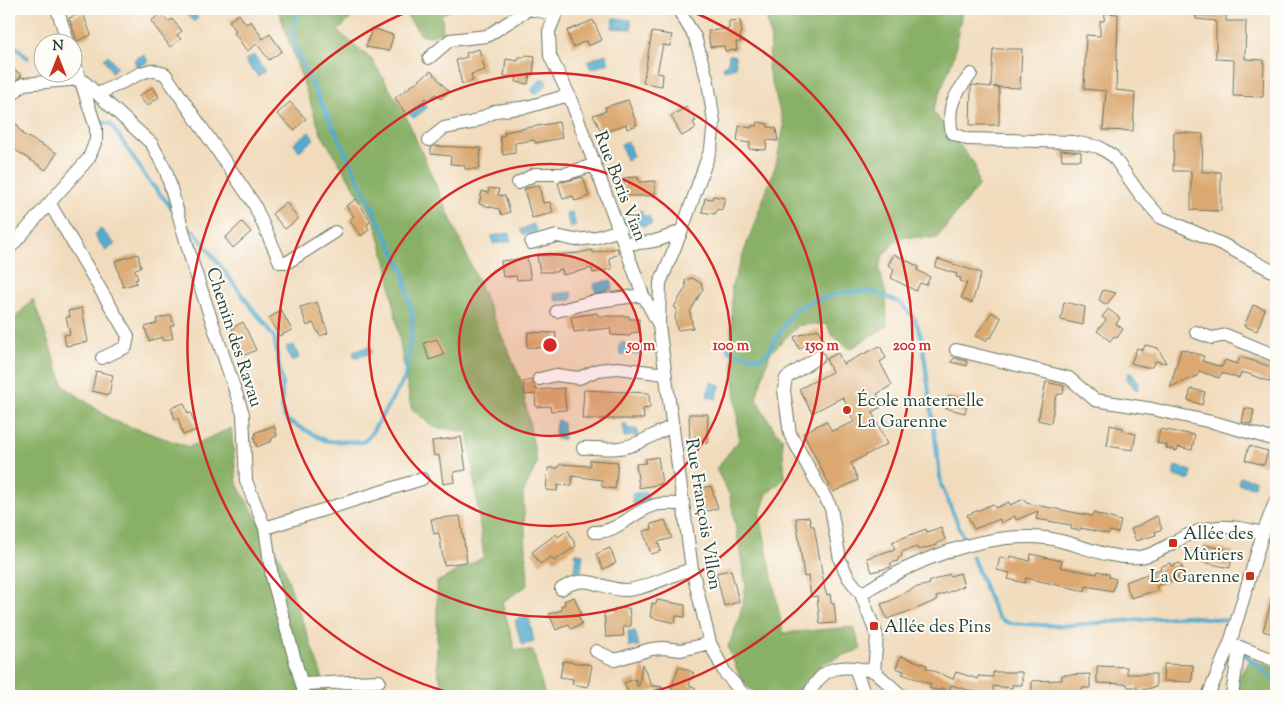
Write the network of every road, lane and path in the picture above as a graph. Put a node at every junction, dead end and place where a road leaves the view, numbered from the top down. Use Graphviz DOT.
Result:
graph roads {
  1 [pos="57,9"];
  2 [pos="529,9"];
  3 [pos="678,9"];
  4 [pos="556,11"];
  5 [pos="65,32"];
  6 [pos="430,58"];
  7 [pos="971,74"];
  8 [pos="82,80"];
  9 [pos="46,82"];
  10 [pos="82,82"];
  11 [pos="98,94"];
  12 [pos="569,95"];
  13 [pos="9,98"];
  14 [pos="429,140"];
  15 [pos="594,165"];
  16 [pos="518,182"];
  17 [pos="50,204"];
  18 [pos="682,230"];
  19 [pos="335,232"];
  20 [pos="622,236"];
  21 [pos="531,243"];
  22 [pos="9,249"];
  23 [pos="1276,273"];
  24 [pos="643,295"];
  25 [pos="557,311"];
  26 [pos="659,326"];
  27 [pos="1196,332"];
  28 [pos="956,350"];
  29 [pos="1276,356"];
  30 [pos="818,357"];
  31 [pos="102,358"];
  32 [pos="665,374"];
  33 [pos="539,379"];
  34 [pos="673,426"];
  35 [pos="1276,440"];
  36 [pos="583,448"];
  37 [pos="422,480"];
  38 [pos="1276,500"];
  39 [pos="683,504"];
  40 [pos="265,528"];
  41 [pos="594,532"];
  42 [pos="1263,533"];
  43 [pos="692,569"];
  44 [pos="561,589"];
  45 [pos="861,594"];
  46 [pos="710,643"];
  47 [pos="1234,645"];
  48 [pos="596,651"];
  49 [pos="1276,661"];
  50 [pos="855,668"];
  51 [pos="874,671"];
  52 [pos="379,681"];
  53 [pos="304,690"];
  54 [pos="745,696"];
  55 [pos="808,696"];
  56 [pos="865,696"];
  57 [pos="902,696"];
  58 [pos="1208,696"];
  59 [pos="1232,696"];
  1 -- 5 [label="street"];
  2 -- 4 [label="street"];
  2 -- 6 [label="street"];
  3 -- 18 [label="street, Rue François Villon"];
  4 -- 12 [label="street, Rue Boris Vian"];
  7 -- 23 [label="street"];
  8 -- 11 [label="street, Chemin des Ravau"];
  9 -- 13 [label="street"];
  10 -- 17 [label="street"];
  11 -- 19 [label="street"];
  11 -- 40 [label="street, Chemin des Ravau"];
  12 -- 14 [label="street"];
  12 -- 15 [label="street, Rue Boris Vian"];
  15 -- 16 [label="street"];
  15 -- 20 [label="street, Rue Boris Vian"];
  17 -- 22 [label="street"];
  17 -- 31 [label="street"];
  18 -- 20 [label="street"];
  18 -- 26 [label="street, Rue François Villon"];
  20 -- 21 [label="street"];
  20 -- 24 [label="street, Rue Boris Vian"];
  24 -- 25 [label="street"];
  24 -- 26 [label="street, Rue François Villon"];
  26 -- 32 [label="street, Rue François Villon"];
  27 -- 29 [label="street"];
  28 -- 35 [label="street"];
  30 -- 45 [label="street"];
  32 -- 33 [label="street"];
  32 -- 34 [label="street, Rue François Villon"];
  34 -- 36 [label="street"];
  34 -- 39 [label="street, Rue François Villon"];
  37 -- 40 [label="street"];
  38 -- 42 [label="street"];
  39 -- 41 [label="street"];
  39 -- 43 [label="street, Rue François Villon"];
  40 -- 53 [label="street, Chemin des Ravau"];
  42 -- 45 [label="street"];
  42 -- 47 [label="street"];
  43 -- 44 [label="street"];
  43 -- 46 [label="street, Rue François Villon"];
  45 -- 51 [label="street"];
  46 -- 48 [label="street"];
  46 -- 54 [label="street, Rue François Villon"];
  47 -- 49 [label="street"];
  47 -- 58 [label="street"];
  47 -- 59 [label="street"];
  50 -- 51 [label="street"];
  50 -- 55 [label="street"];
  50 -- 56 [label="street"];
  51 -- 57 [label="street"];
  52 -- 53 [label="street"];
}
